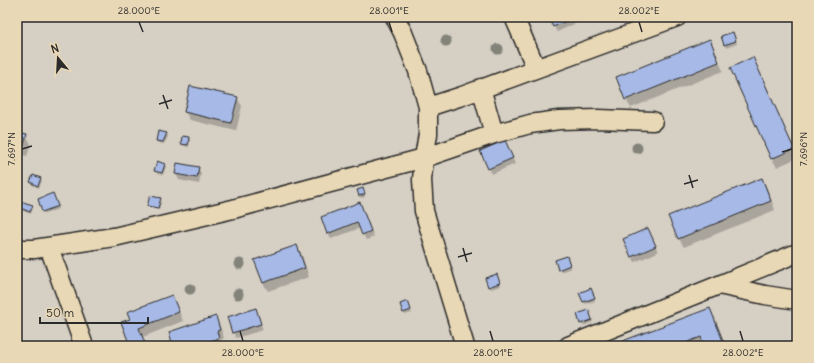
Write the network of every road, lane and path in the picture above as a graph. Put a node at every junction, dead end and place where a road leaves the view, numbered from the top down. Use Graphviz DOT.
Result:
graph roads {
  1 [pos="395,17"];
  2 [pos="514,17"];
  3 [pos="678,17"];
  4 [pos="536,68"];
  5 [pos="481,88"];
  6 [pos="428,107"];
  7 [pos="653,121"];
  8 [pos="494,134"];
  9 [pos="424,158"];
  10 [pos="49,247"];
  11 [pos="17,249"];
  12 [pos="797,253"];
  13 [pos="718,285"];
  14 [pos="797,300"];
  15 [pos="84,346"];
  16 [pos="465,346"];
  17 [pos="568,346"];
  1 -- 6 [label="street"];
  2 -- 4 [label="street"];
  3 -- 4 [label="street"];
  4 -- 5 [label="street"];
  5 -- 6 [label="street"];
  5 -- 8 [label="street"];
  6 -- 9 [label="street"];
  7 -- 8 [label="street"];
  8 -- 9 [label="street"];
  9 -- 10 [label="street"];
  9 -- 16 [label="street"];
  10 -- 11 [label="street"];
  10 -- 15 [label="street"];
  12 -- 13 [label="street"];
  13 -- 14 [label="street"];
  13 -- 17 [label="street"];
}
